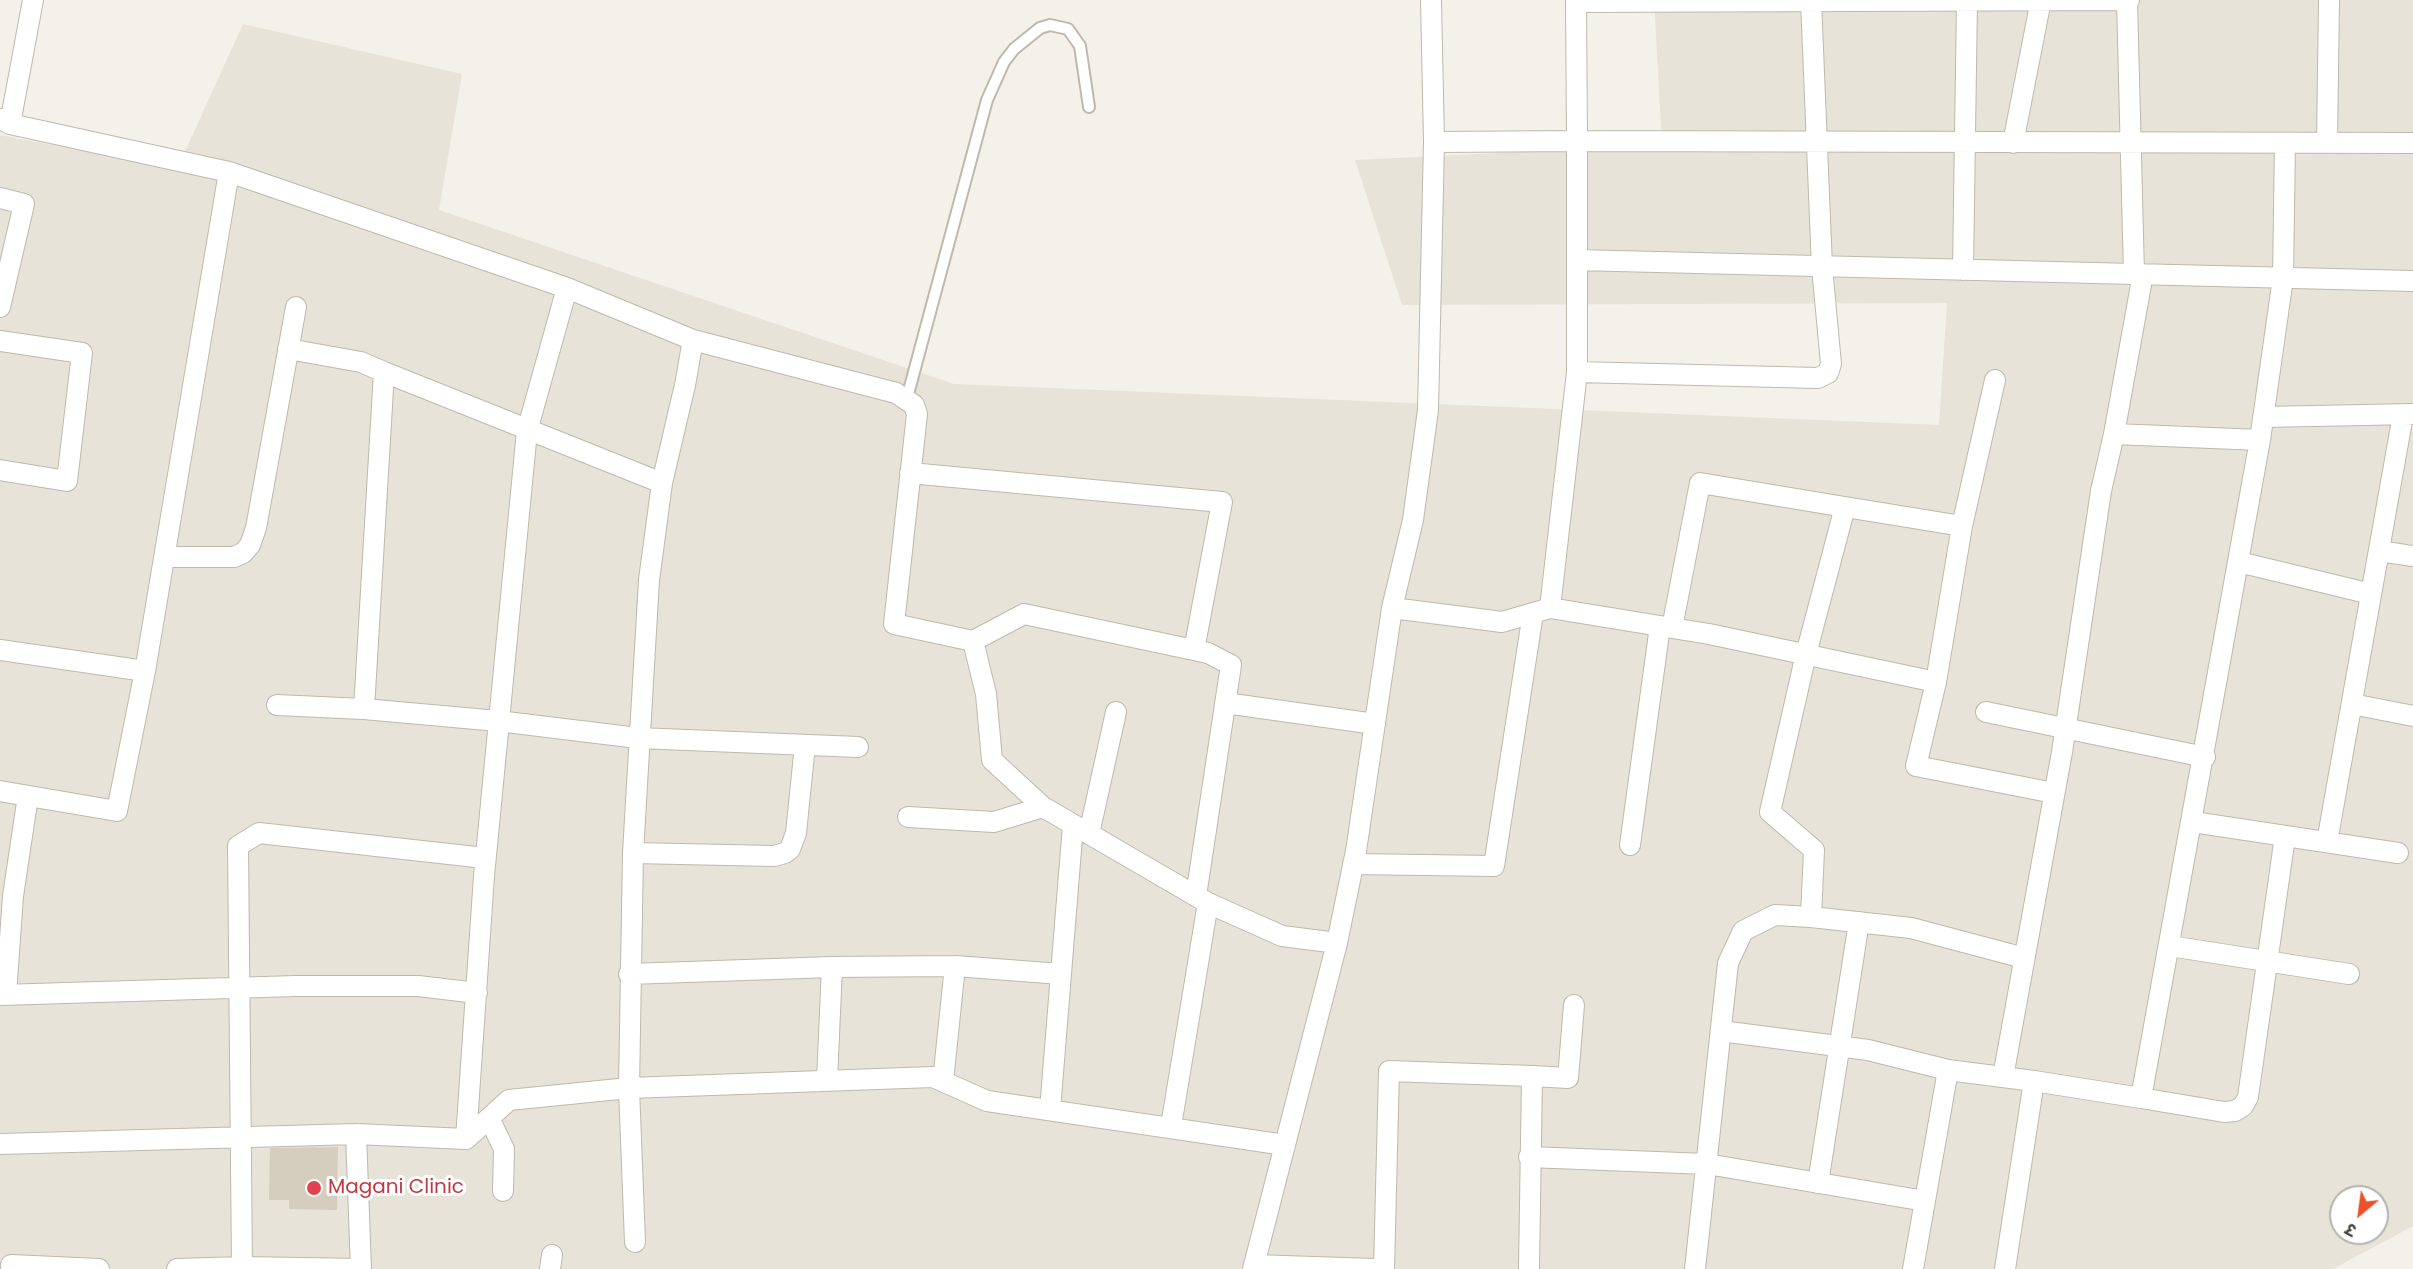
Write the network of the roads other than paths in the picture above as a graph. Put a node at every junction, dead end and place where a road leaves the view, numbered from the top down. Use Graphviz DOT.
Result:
graph roads {
  1 [pos="33,0"];
  2 [pos="1431,0"];
  3 [pos="1811,0"];
  4 [pos="1940,0"];
  5 [pos="1967,0"];
  6 [pos="2041,0"];
  7 [pos="2128,0"];
  8 [pos="2329,0"];
  9 [pos="1576,1"];
  10 [pos="1089,107"];
  11 [pos="5,122"];
  12 [pos="1577,141"];
  13 [pos="1434,142"];
  14 [pos="1817,142"];
  15 [pos="1965,142"];
  16 [pos="2013,143"];
  17 [pos="2130,143"];
  18 [pos="2285,143"];
  19 [pos="2327,143"];
  20 [pos="2413,143"];
  21 [pos="229,172"];
  22 [pos="0,198"];
  23 [pos="1577,261"];
  24 [pos="1822,267"];
  25 [pos="1963,270"];
  26 [pos="2138,274"];
  27 [pos="2283,278"];
  28 [pos="2413,281"];
  29 [pos="567,288"];
  30 [pos="0,307"];
  31 [pos="296,307"];
  32 [pos="693,340"];
  33 [pos="0,341"];
  34 [pos="288,349"];
  35 [pos="384,372"];
  36 [pos="1577,372"];
  37 [pos="1995,380"];
  38 [pos="907,398"];
  39 [pos="2408,415"];
  40 [pos="2264,417"];
  41 [pos="527,431"];
  42 [pos="2114,434"];
  43 [pos="2260,440"];
  44 [pos="0,470"];
  45 [pos="910,473"];
  46 [pos="662,483"];
  47 [pos="1845,507"];
  48 [pos="1962,526"];
  49 [pos="2379,551"];
  50 [pos="2413,555"];
  51 [pos="165,557"];
  52 [pos="2239,562"];
  53 [pos="2371,594"];
  54 [pos="1392,608"];
  55 [pos="1541,611"];
  56 [pos="1666,627"];
  57 [pos="973,641"];
  58 [pos="0,650"];
  59 [pos="1194,650"];
  60 [pos="1806,654"];
  61 [pos="145,671"];
  62 [pos="1936,682"];
  63 [pos="1225,703"];
  64 [pos="2352,704"];
  65 [pos="277,705"];
  66 [pos="364,709"];
  67 [pos="1116,712"];
  68 [pos="1986,712"];
  69 [pos="2413,716"];
  70 [pos="498,721"];
  71 [pos="1375,724"];
  72 [pos="2065,728"];
  73 [pos="638,738"];
  74 [pos="805,745"];
  75 [pos="858,747"];
  76 [pos="2205,757"];
  77 [pos="0,790"];
  78 [pos="2054,793"];
  79 [pos="28,795"];
  80 [pos="1043,807"];
  81 [pos="908,817"];
  82 [pos="2193,822"];
  83 [pos="1081,829"];
  84 [pos="2285,836"];
  85 [pos="2327,842"];
  86 [pos="1630,845"];
  87 [pos="633,853"];
  88 [pos="2398,853"];
  89 [pos="485,858"];
  90 [pos="1353,864"];
  91 [pos="1202,899"];
  92 [pos="1811,917"];
  93 [pos="1859,922"];
  94 [pos="1337,944"];
  95 [pos="2170,946"];
  96 [pos="2024,958"];
  97 [pos="2267,962"];
  98 [pos="954,966"];
  99 [pos="832,967"];
  100 [pos="629,974"];
  101 [pos="1061,974"];
  102 [pos="2349,974"];
  103 [pos="239,987"];
  104 [pos="477,993"];
  105 [pos="3,995"];
  106 [pos="1574,1005"];
  107 [pos="1721,1031"];
  108 [pos="1840,1046"];
  109 [pos="1948,1070"];
  110 [pos="1532,1076"];
  111 [pos="2003,1077"];
  112 [pos="827,1080"];
  113 [pos="943,1081"];
  114 [pos="2034,1082"];
  115 [pos="629,1088"];
  116 [pos="2141,1098"];
  117 [pos="1050,1110"];
  118 [pos="489,1118"];
  119 [pos="1171,1126"];
  120 [pos="356,1134"];
  121 [pos="239,1136"];
  122 [pos="466,1139"];
  123 [pos="0,1144"];
  124 [pos="1285,1145"];
  125 [pos="1530,1157"];
  126 [pos="1707,1164"];
  127 [pos="1818,1183"];
  128 [pos="503,1191"];
  129 [pos="1925,1201"];
  130 [pos="634,1242"];
  131 [pos="7,1267"];
  132 [pos="242,1267"];
  133 [pos="1254,1267"];
  134 [pos="99,1269"];
  135 [pos="177,1269"];
  136 [pos="1374,1269"];
  137 [pos="1384,1269"];
  138 [pos="1529,1269"];
  139 [pos="1695,1269"];
  140 [pos="1913,1269"];
  141 [pos="2006,1269"];
  1 -- 11 [label="street"];
  2 -- 13 [label="street"];
  3 -- 4 [label="street"];
  3 -- 9 [label="street"];
  3 -- 14 [label="street"];
  4 -- 5 [label="street"];
  5 -- 6 [label="street"];
  5 -- 15 [label="street"];
  6 -- 7 [label="street"];
  6 -- 16 [label="street"];
  7 -- 17 [label="street"];
  8 -- 19 [label="street"];
  9 -- 12 [label="street"];
  10 -- 38 [label="lane"];
  11 -- 21 [label="street"];
  12 -- 13 [label="street"];
  12 -- 14 [label="street"];
  12 -- 23 [label="street"];
  13 -- 54 [label="street"];
  14 -- 15 [label="street"];
  14 -- 24 [label="street"];
  15 -- 16 [label="street"];
  15 -- 25 [label="street"];
  16 -- 17 [label="street"];
  17 -- 18 [label="street"];
  17 -- 26 [label="street"];
  18 -- 19 [label="street"];
  18 -- 27 [label="street"];
  19 -- 20 [label="street"];
  21 -- 29 [label="street"];
  21 -- 51 [label="street"];
  22 -- 30 [label="street"];
  23 -- 24 [label="street"];
  23 -- 36 [label="street"];
  24 -- 25 [label="street"];
  24 -- 36 [label="street"];
  25 -- 26 [label="street"];
  26 -- 27 [label="street"];
  26 -- 42 [label="street"];
  27 -- 28 [label="street"];
  27 -- 40 [label="street"];
  29 -- 32 [label="street"];
  29 -- 41 [label="street"];
  31 -- 34 [label="street"];
  32 -- 38 [label="street"];
  32 -- 46 [label="street"];
  33 -- 44 [label="street"];
  34 -- 35 [label="street"];
  34 -- 51 [label="street"];
  35 -- 41 [label="street"];
  35 -- 66 [label="street"];
  36 -- 55 [label="street"];
  37 -- 48 [label="street"];
  38 -- 45 [label="street"];
  39 -- 40 [label="street"];
  39 -- 49 [label="street"];
  40 -- 43 [label="street"];
  41 -- 46 [label="street"];
  41 -- 70 [label="street"];
  42 -- 43 [label="street"];
  42 -- 72 [label="street"];
  43 -- 52 [label="street"];
  45 -- 57 [label="street"];
  45 -- 59 [label="street"];
  46 -- 73 [label="street"];
  47 -- 48 [label="street"];
  47 -- 56 [label="street"];
  47 -- 60 [label="street"];
  48 -- 62 [label="street"];
  49 -- 50 [label="street"];
  49 -- 53 [label="street"];
  51 -- 61 [label="street"];
  52 -- 53 [label="street"];
  52 -- 76 [label="street"];
  53 -- 64 [label="street"];
  54 -- 55 [label="street"];
  54 -- 71 [label="street"];
  55 -- 56 [label="street"];
  55 -- 90 [label="street"];
  56 -- 60 [label="street"];
  56 -- 86 [label="street"];
  57 -- 59 [label="street"];
  57 -- 80 [label="street"];
  58 -- 61 [label="street"];
  59 -- 63 [label="street"];
  60 -- 62 [label="street"];
  60 -- 92 [label="street"];
  61 -- 79 [label="street"];
  62 -- 78 [label="street"];
  63 -- 71 [label="street"];
  63 -- 91 [label="street"];
  64 -- 69 [label="street"];
  64 -- 85 [label="street"];
  65 -- 66 [label="street"];
  66 -- 70 [label="street"];
  67 -- 83 [label="street"];
  68 -- 72 [label="street"];
  70 -- 73 [label="street"];
  70 -- 89 [label="street"];
  71 -- 90 [label="street"];
  72 -- 76 [label="street"];
  72 -- 78 [label="street"];
  73 -- 74 [label="street"];
  73 -- 87 [label="street"];
  74 -- 75 [label="street"];
  74 -- 87 [label="street"];
  76 -- 82 [label="street"];
  77 -- 79 [label="street"];
  78 -- 96 [label="street"];
  79 -- 105 [label="street"];
  80 -- 81 [label="street"];
  80 -- 83 [label="street"];
  82 -- 84 [label="street"];
  82 -- 95 [label="street"];
  83 -- 91 [label="street"];
  83 -- 101 [label="street"];
  84 -- 85 [label="street"];
  84 -- 97 [label="street"];
  85 -- 88 [label="street"];
  87 -- 100 [label="street"];
  89 -- 103 [label="street"];
  89 -- 104 [label="street"];
  90 -- 94 [label="street"];
  91 -- 94 [label="street"];
  91 -- 119 [label="street"];
  92 -- 93 [label="street"];
  92 -- 107 [label="street"];
  93 -- 96 [label="street"];
  93 -- 108 [label="street"];
  94 -- 124 [label="street"];
  95 -- 97 [label="street"];
  95 -- 116 [label="street"];
  96 -- 111 [label="street"];
  97 -- 102 [label="street"];
  97 -- 116 [label="street"];
  98 -- 99 [label="street"];
  98 -- 101 [label="street"];
  98 -- 113 [label="street"];
  99 -- 100 [label="street"];
  99 -- 112 [label="street"];
  100 -- 115 [label="street"];
  101 -- 117 [label="street"];
  103 -- 104 [label="street"];
  103 -- 105 [label="street"];
  103 -- 121 [label="street"];
  104 -- 122 [label="street"];
  106 -- 110 [label="street"];
  107 -- 108 [label="street"];
  107 -- 126 [label="street"];
  108 -- 109 [label="street"];
  108 -- 127 [label="street"];
  109 -- 111 [label="street"];
  109 -- 129 [label="street"];
  110 -- 125 [label="street"];
  110 -- 137 [label="street"];
  111 -- 114 [label="street"];
  112 -- 113 [label="street"];
  112 -- 115 [label="street"];
  113 -- 117 [label="street"];
  114 -- 116 [label="street"];
  114 -- 141 [label="street"];
  115 -- 118 [label="street"];
  115 -- 130 [label="street"];
  117 -- 119 [label="street"];
  118 -- 122 [label="street"];
  118 -- 128 [label="street"];
  119 -- 124 [label="street"];
  120 -- 121 [label="street"];
  120 -- 122 [label="street"];
  120 -- 132 [label="street"];
  121 -- 123 [label="street"];
  121 -- 132 [label="street"];
  124 -- 133 [label="street"];
  125 -- 126 [label="street"];
  125 -- 138 [label="street"];
  126 -- 127 [label="street"];
  126 -- 139 [label="street"];
  127 -- 129 [label="street"];
  129 -- 140 [label="street"];
  131 -- 134 [label="street"];
  132 -- 135 [label="street"];
  133 -- 136 [label="street"];
}
